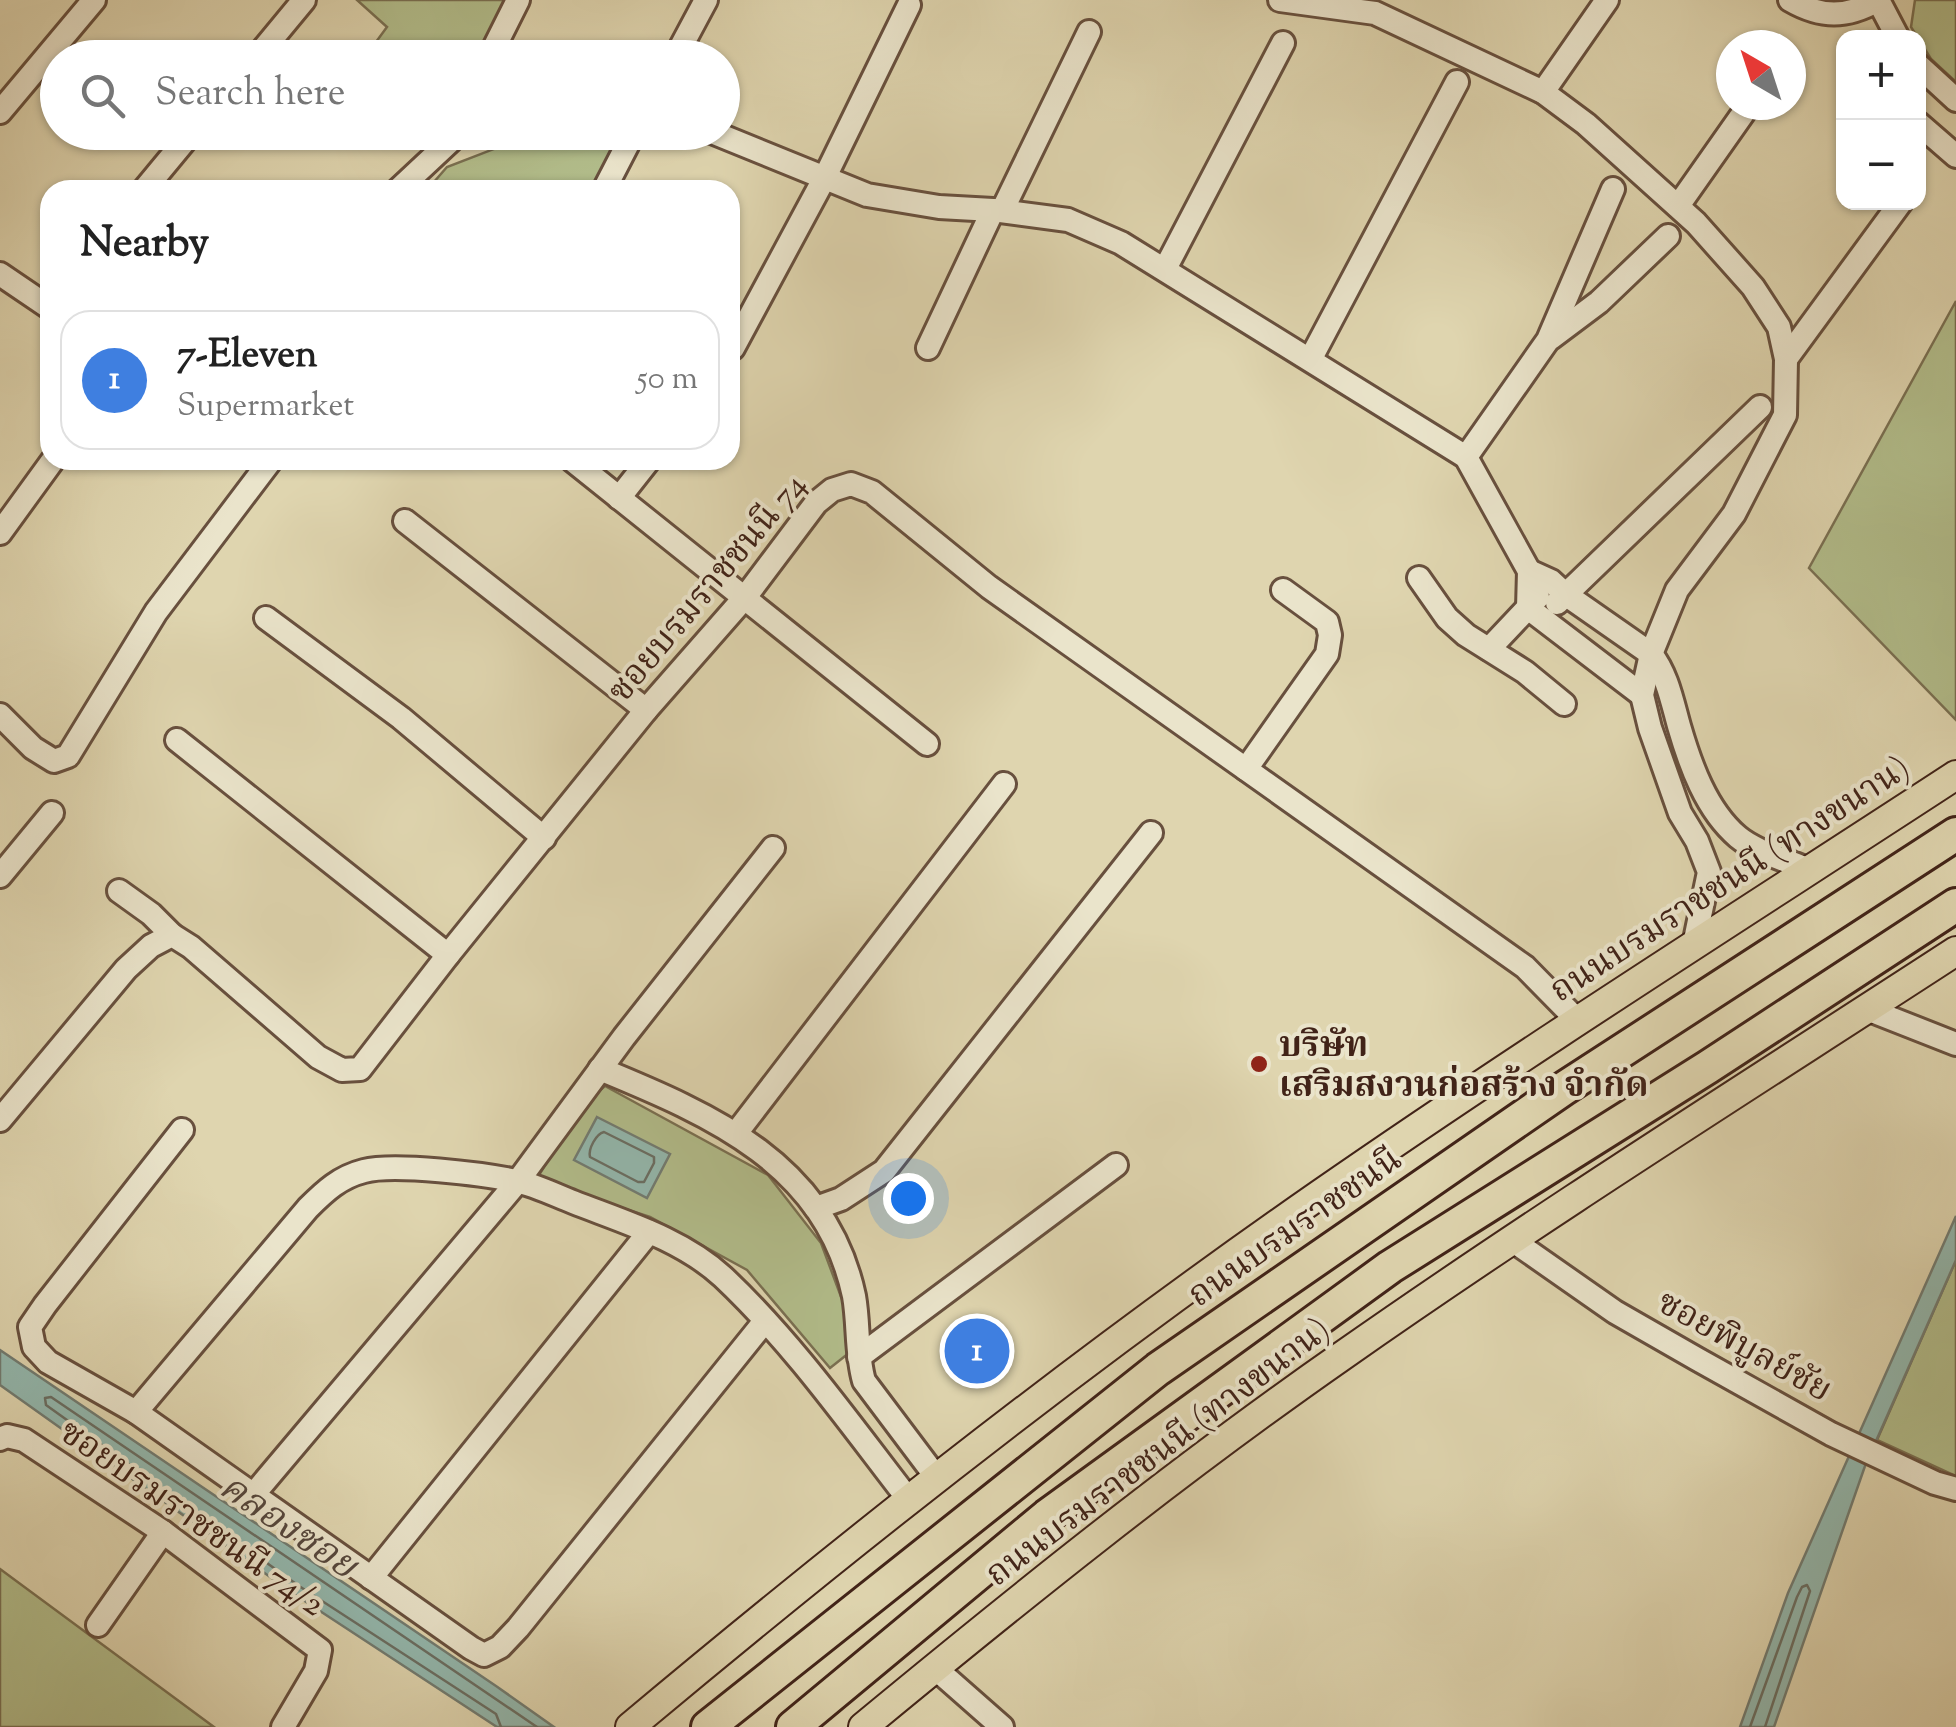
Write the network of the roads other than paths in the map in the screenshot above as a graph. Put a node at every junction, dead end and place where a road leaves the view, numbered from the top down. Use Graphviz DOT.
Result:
graph roads {
  1 [pos="94,0"];
  2 [pos="304,0"];
  3 [pos="518,0"];
  4 [pos="706,0"];
  5 [pos="1280,0"];
  6 [pos="1606,0"];
  7 [pos="1790,0"];
  8 [pos="1878,0"];
  9 [pos="909,5"];
  10 [pos="1382,6"];
  11 [pos="1840,16"];
  12 [pos="1848,30"];
  13 [pos="1894,30"];
  14 [pos="1089,32"];
  15 [pos="60,40"];
  16 [pos="271,40"];
  17 [pos="498,40"];
  18 [pos="684,40"];
  19 [pos="1283,43"];
  20 [pos="40,64"];
  21 [pos="1926,72"];
  22 [pos="1457,82"];
  23 [pos="1543,92"];
  24 [pos="1956,100"];
  25 [pos="0,112"];
  26 [pos="1738,120"];
  27 [pos="1926,129"];
  28 [pos="740,143"];
  29 [pos="177,150"];
  30 [pos="441,150"];
  31 [pos="625,150"];
  32 [pos="1956,156"];
  33 [pos="825,177"];
  34 [pos="152,180"];
  35 [pos="409,180"];
  36 [pos="609,180"];
  37 [pos="1613,189"];
  38 [pos="1678,206"];
  39 [pos="997,210"];
  40 [pos="1895,210"];
  41 [pos="1668,236"];
  42 [pos="1165,269"];
  43 [pos="0,274"];
  44 [pos="40,301"];
  45 [pos="740,335"];
  46 [pos="1548,340"];
  47 [pos="928,348"];
  48 [pos="1311,358"];
  49 [pos="1786,359"];
  50 [pos="1760,406"];
  51 [pos="1466,456"];
  52 [pos="46,470"];
  53 [pos="264,470"];
  54 [pos="584,470"];
  55 [pos="640,470"];
  56 [pos="619,498"];
  57 [pos="405,521"];
  58 [pos="0,534"];
  59 [pos="1529,571"];
  60 [pos="1419,578"];
  61 [pos="1558,587"];
  62 [pos="1283,590"];
  63 [pos="746,596"];
  64 [pos="1535,615"];
  65 [pos="266,618"];
  66 [pos="1489,649"];
  67 [pos="1650,654"];
  68 [pos="1642,695"];
  69 [pos="1564,704"];
  70 [pos="646,710"];
  71 [pos="0,716"];
  72 [pos="177,740"];
  73 [pos="927,744"];
  74 [pos="1246,769"];
  75 [pos="1956,774"];
  76 [pos="1004,784"];
  77 [pos="1707,796"];
  78 [pos="52,813"];
  79 [pos="1680,813"];
  80 [pos="1151,834"];
  81 [pos="1956,834"];
  82 [pos="544,838"];
  83 [pos="773,848"];
  84 [pos="1809,870"];
  85 [pos="0,876"];
  86 [pos="119,891"];
  87 [pos="1956,905"];
  88 [pos="172,935"];
  89 [pos="1694,944"];
  90 [pos="1956,951"];
  91 [pos="448,954"];
  92 [pos="1867,1008"];
  93 [pos="1578,1021"];
  94 [pos="1956,1044"];
  95 [pos="600,1069"];
  96 [pos="0,1120"];
  97 [pos="182,1130"];
  98 [pos="737,1132"];
  99 [pos="1116,1164"];
  100 [pos="518,1181"];
  101 [pos="816,1208"];
  102 [pos="649,1232"];
  103 [pos="1512,1240"];
  104 [pos="765,1321"];
  105 [pos="860,1356"];
  106 [pos="864,1380"];
  107 [pos="833,1403"];
  108 [pos="136,1412"];
  109 [pos="0,1439"];
  110 [pos="937,1478"];
  111 [pos="1956,1489"];
  112 [pos="253,1495"];
  113 [pos="909,1500"];
  114 [pos="163,1532"];
  115 [pos="371,1578"];
  116 [pos="98,1624"];
  117 [pos="935,1668"];
  118 [pos="283,1727"];
  119 [pos="630,1727"];
  120 [pos="708,1727"];
  121 [pos="793,1727"];
  122 [pos="863,1727"];
  123 [pos="1002,1727"];
  1 -- 15 [label="street"];
  2 -- 16 [label="street"];
  3 -- 17 [label="street"];
  4 -- 18 [label="street"];
  5 -- 10 [label="street"];
  6 -- 23 [label="street"];
  7 -- 11 [label="street"];
  8 -- 11 [label="street"];
  8 -- 13 [label="street"];
  9 -- 33 [label="street"];
  10 -- 23 [label="street"];
  11 -- 12 [label="street"];
  14 -- 39 [label="street"];
  19 -- 42 [label="street"];
  20 -- 25 [label="street"];
  21 -- 24 [label="street"];
  22 -- 48 [label="street"];
  23 -- 38 [label="street"];
  26 -- 38 [label="street"];
  27 -- 32 [label="street"];
  28 -- 33 [label="street"];
  29 -- 34 [label="street"];
  30 -- 35 [label="street"];
  31 -- 36 [label="street"];
  33 -- 39 [label="street"];
  33 -- 45 [label="street"];
  37 -- 46 [label="street"];
  38 -- 49 [label="street"];
  39 -- 42 [label="street"];
  39 -- 47 [label="street"];
  40 -- 49 [label="street"];
  41 -- 46 [label="street"];
  42 -- 48 [label="street"];
  43 -- 44 [label="street"];
  46 -- 51 [label="street"];
  48 -- 51 [label="street"];
  49 -- 67 [label="street"];
  50 -- 61 [label="street"];
  51 -- 59 [label="street"];
  52 -- 58 [label="street"];
  53 -- 71 [label="street"];
  54 -- 56 [label="street"];
  55 -- 56 [label="street"];
  56 -- 63 [label="street"];
  57 -- 70 [label="street"];
  59 -- 61 [label="street"];
  59 -- 64 [label="street"];
  60 -- 66 [label="street"];
  61 -- 64 [label="street"];
  61 -- 67 [label="street"];
  62 -- 74 [label="street"];
  63 -- 70 [label="street, ซอยบรมราชชนนี 74"];
  63 -- 73 [label="street"];
  63 -- 74 [label="street, ซอยบรมราชชนนี 74"];
  64 -- 66 [label="street"];
  64 -- 68 [label="street"];
  65 -- 82 [label="street"];
  66 -- 69 [label="street"];
  67 -- 68 [label="street"];
  67 -- 77 [label="street"];
  68 -- 79 [label="street"];
  70 -- 82 [label="street, ซอยบรมราชชนนี 74"];
  72 -- 91 [label="street"];
  74 -- 93 [label="street, ซอยบรมราชชนนี 74"];
  75 -- 84 [label="main road, ถนนบรมราชชนนี (ทางขนาน)"];
  76 -- 98 [label="street"];
  77 -- 79 [label="street"];
  77 -- 84 [label="street"];
  78 -- 85 [label="street"];
  79 -- 89 [label="street"];
  80 -- 101 [label="street"];
  81 -- 120 [label="highway, ถนนบรมราชชนนี"];
  82 -- 91 [label="street, ซอยบรมราชชนนี 74"];
  83 -- 95 [label="street"];
  84 -- 89 [label="main road, ถนนบรมราชชนนี (ทางขนาน)"];
  86 -- 88 [label="street"];
  87 -- 121 [label="highway"];
  88 -- 91 [label="street, ซอยบรมราชชนนี 74"];
  88 -- 96 [label="street"];
  89 -- 93 [label="main road, ถนนบรมราชชนนี (ทางขนาน)"];
  90 -- 92 [label="main road, ถนนบรมราชชนนี (ทางขนาน)"];
  92 -- 94 [label="street"];
  92 -- 103 [label="main road, ถนนบรมราชชนนี (ทางขนาน)"];
  93 -- 110 [label="main road, ถนนบรมราชชนนี (ทางขนาน)"];
  95 -- 98 [label="street"];
  95 -- 100 [label="street"];
  97 -- 108 [label="street"];
  98 -- 101 [label="street"];
  99 -- 105 [label="street"];
  100 -- 102 [label="street"];
  100 -- 108 [label="street"];
  100 -- 112 [label="street"];
  101 -- 105 [label="street"];
  102 -- 104 [label="street"];
  102 -- 115 [label="street"];
  103 -- 111 [label="street, ซอยพิบูลย์ชัย"];
  103 -- 117 [label="main road, ถนนบรมราชชนนี (ทางขนาน)"];
  104 -- 107 [label="street"];
  104 -- 115 [label="street"];
  105 -- 106 [label="street"];
  106 -- 107 [label="street"];
  106 -- 110 [label="street"];
  107 -- 113 [label="street"];
  108 -- 112 [label="street"];
  109 -- 114 [label="street, ซอยบรมราชชนนี 74/2"];
  110 -- 113 [label="main road, ถนนบรมราชชนนี (ทางขนาน)"];
  112 -- 115 [label="street"];
  113 -- 119 [label="main road, ถนนบรมราชชนนี (ทางขนาน)"];
  114 -- 116 [label="street"];
  114 -- 118 [label="street, ซอยบรมราชชนนี 74/2"];
  117 -- 122 [label="main road, ถนนบรมราชชนนี (ทางขนาน)"];
  117 -- 123 [label="street"];
}
